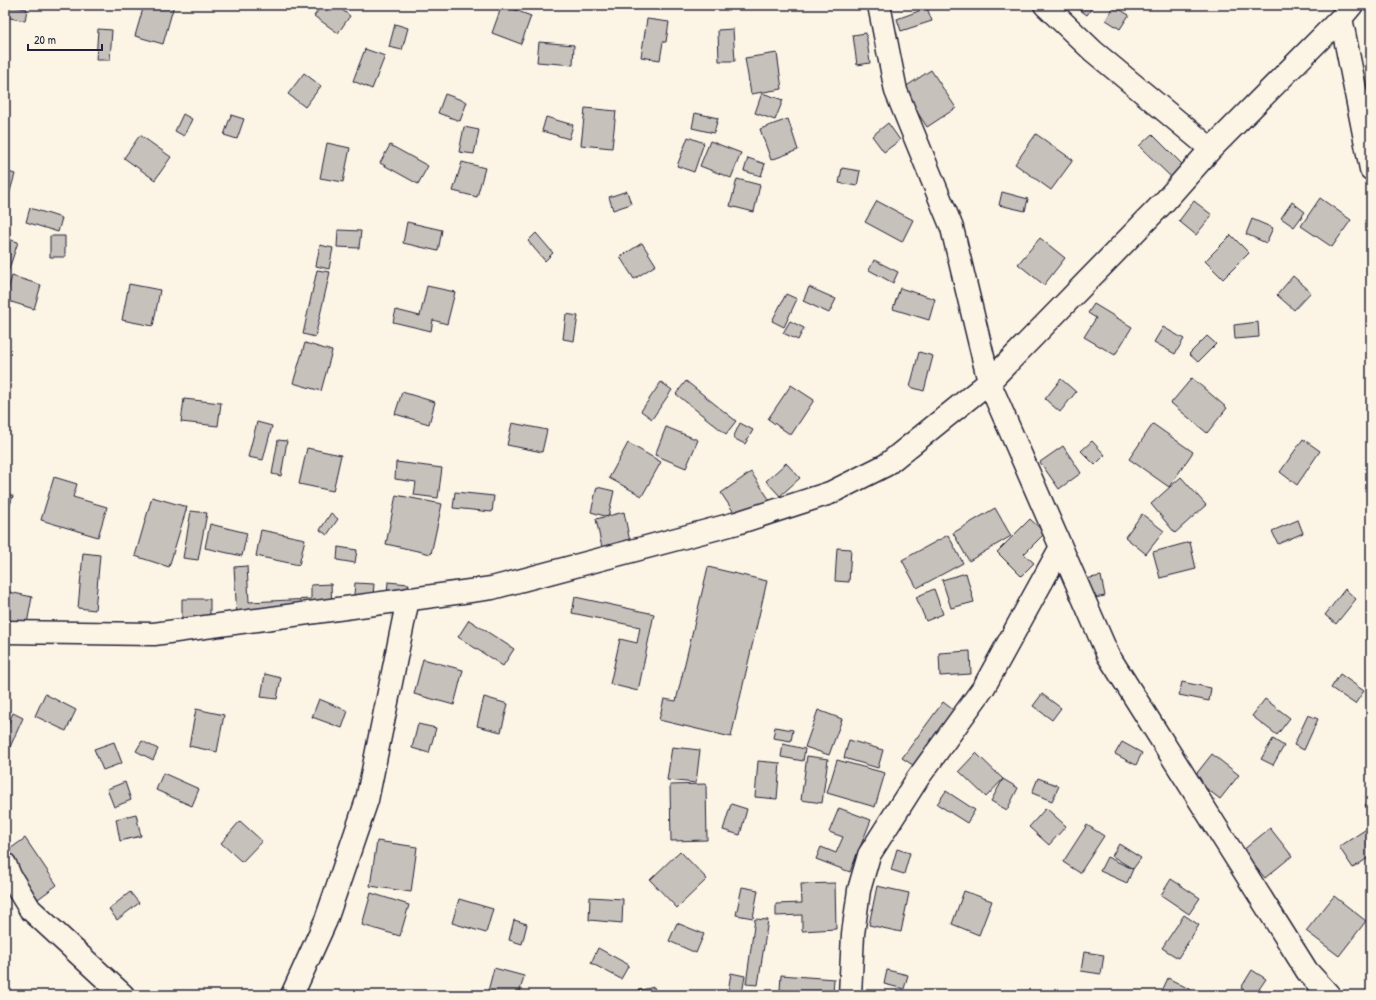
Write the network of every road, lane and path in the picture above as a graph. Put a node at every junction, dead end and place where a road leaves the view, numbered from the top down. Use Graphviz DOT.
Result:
graph roads {
  1 [pos="879,5"];
  2 [pos="1045,5"];
  3 [pos="1347,12"];
  4 [pos="1211,149"];
  5 [pos="1371,169"];
  6 [pos="989,382"];
  7 [pos="1061,547"];
  8 [pos="408,600"];
  9 [pos="5,632"];
  10 [pos="5,864"];
  11 [pos="123,995"];
  12 [pos="292,995"];
  13 [pos="850,995"];
  14 [pos="1329,995"];
  1 -- 6 [label="street"];
  2 -- 4 [label="street"];
  3 -- 4 [label="street"];
  3 -- 5 [label="street"];
  4 -- 6 [label="street"];
  6 -- 7 [label="street"];
  6 -- 8 [label="street"];
  7 -- 13 [label="street"];
  7 -- 14 [label="street"];
  8 -- 9 [label="street"];
  8 -- 12 [label="street"];
  10 -- 11 [label="street"];
}
